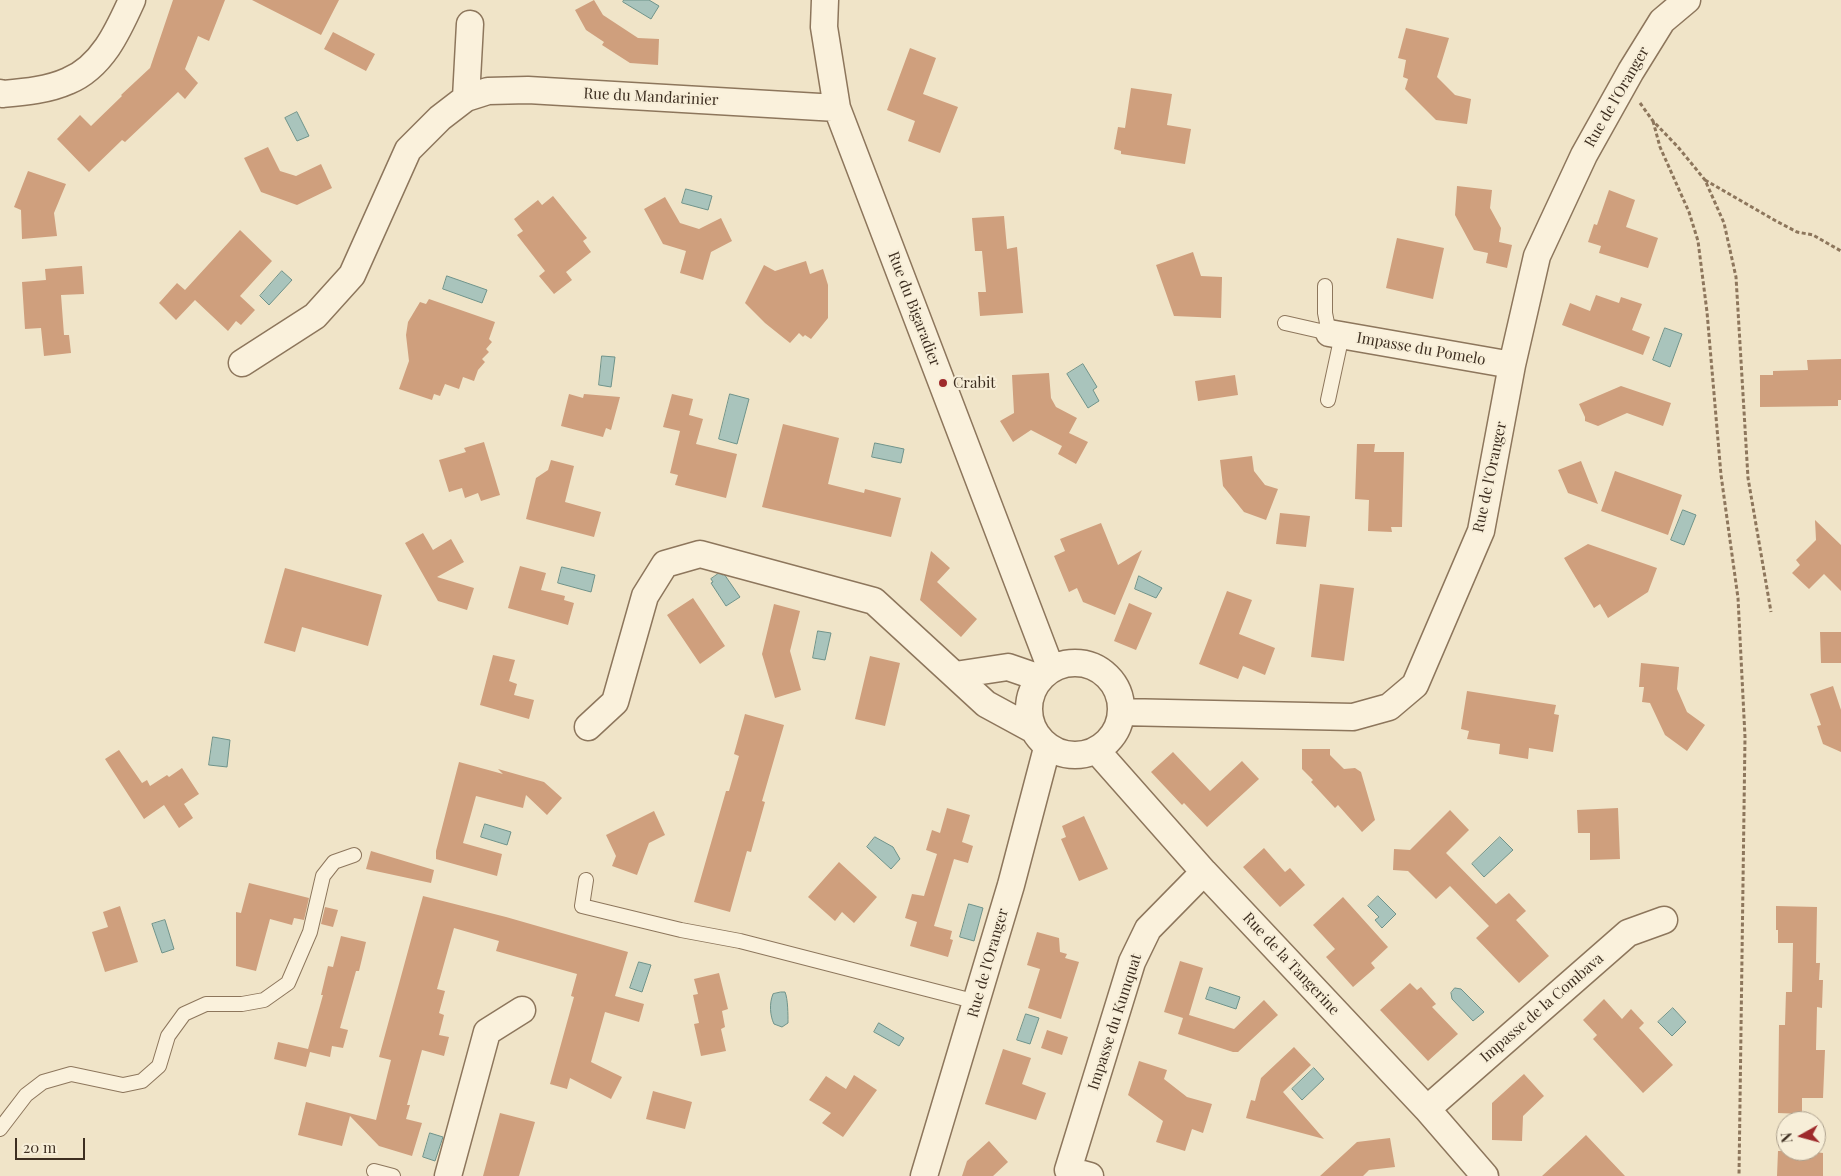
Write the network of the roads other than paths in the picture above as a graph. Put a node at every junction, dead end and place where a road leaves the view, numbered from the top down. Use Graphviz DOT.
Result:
graph roads {
  1 [pos="132,0"];
  2 [pos="825,0"];
  3 [pos="1686,0"];
  4 [pos="470,24"];
  5 [pos="0,93"];
  6 [pos="466,98"];
  7 [pos="837,108"];
  8 [pos="1325,286"];
  9 [pos="1285,323"];
  10 [pos="1336,334"];
  11 [pos="242,363"];
  12 [pos="1512,365"];
  13 [pos="1328,400"];
  14 [pos="1046,673"];
  15 [pos="955,675"];
  16 [pos="1122,712"];
  17 [pos="588,727"];
  18 [pos="1039,738"];
  19 [pos="1097,751"];
  20 [pos="354,855"];
  21 [pos="1204,872"];
  22 [pos="586,880"];
  23 [pos="1664,920"];
  24 [pos="977,1002"];
  25 [pos="522,1010"];
  26 [pos="1427,1108"];
  27 [pos="0,1129"];
  28 [pos="374,1171"];
  29 [pos="393,1176"];
  30 [pos="448,1176"];
  31 [pos="924,1176"];
  32 [pos="1090,1176"];
  33 [pos="1486,1176"];
  1 -- 5 [label="street"];
  2 -- 7 [label="street, Rue du Bigaradier"];
  3 -- 12 [label="street, Rue de l'Oranger"];
  4 -- 6 [label="street"];
  6 -- 7 [label="street, Rue du Mandarinier"];
  6 -- 11 [label="street, Rue du Mandarinier"];
  7 -- 14 [label="street, Rue du Bigaradier"];
  8 -- 10 [label="lane"];
  9 -- 10 [label="lane"];
  10 -- 12 [label="street, Impasse du Pomelo"];
  10 -- 13 [label="lane"];
  12 -- 16 [label="street, Rue de l'Oranger"];
  14 -- 15 [label="street"];
  14 -- 16 [label="street"];
  14 -- 18 [label="street"];
  15 -- 17 [label="street"];
  15 -- 18 [label="street"];
  16 -- 19 [label="street"];
  18 -- 19 [label="street"];
  18 -- 24 [label="street, Rue de l'Oranger"];
  19 -- 21 [label="street, Rue de la Tangerine"];
  20 -- 27 [label="lane"];
  21 -- 26 [label="street, Rue de la Tangerine"];
  21 -- 32 [label="street, Impasse du Kumquat"];
  22 -- 24 [label="lane"];
  23 -- 26 [label="street, Impasse de la Combava"];
  24 -- 31 [label="street, Rue de l'Oranger"];
  25 -- 30 [label="street"];
  26 -- 33 [label="street, Rue de la Tangerine"];
  28 -- 29 [label="lane"];
}
